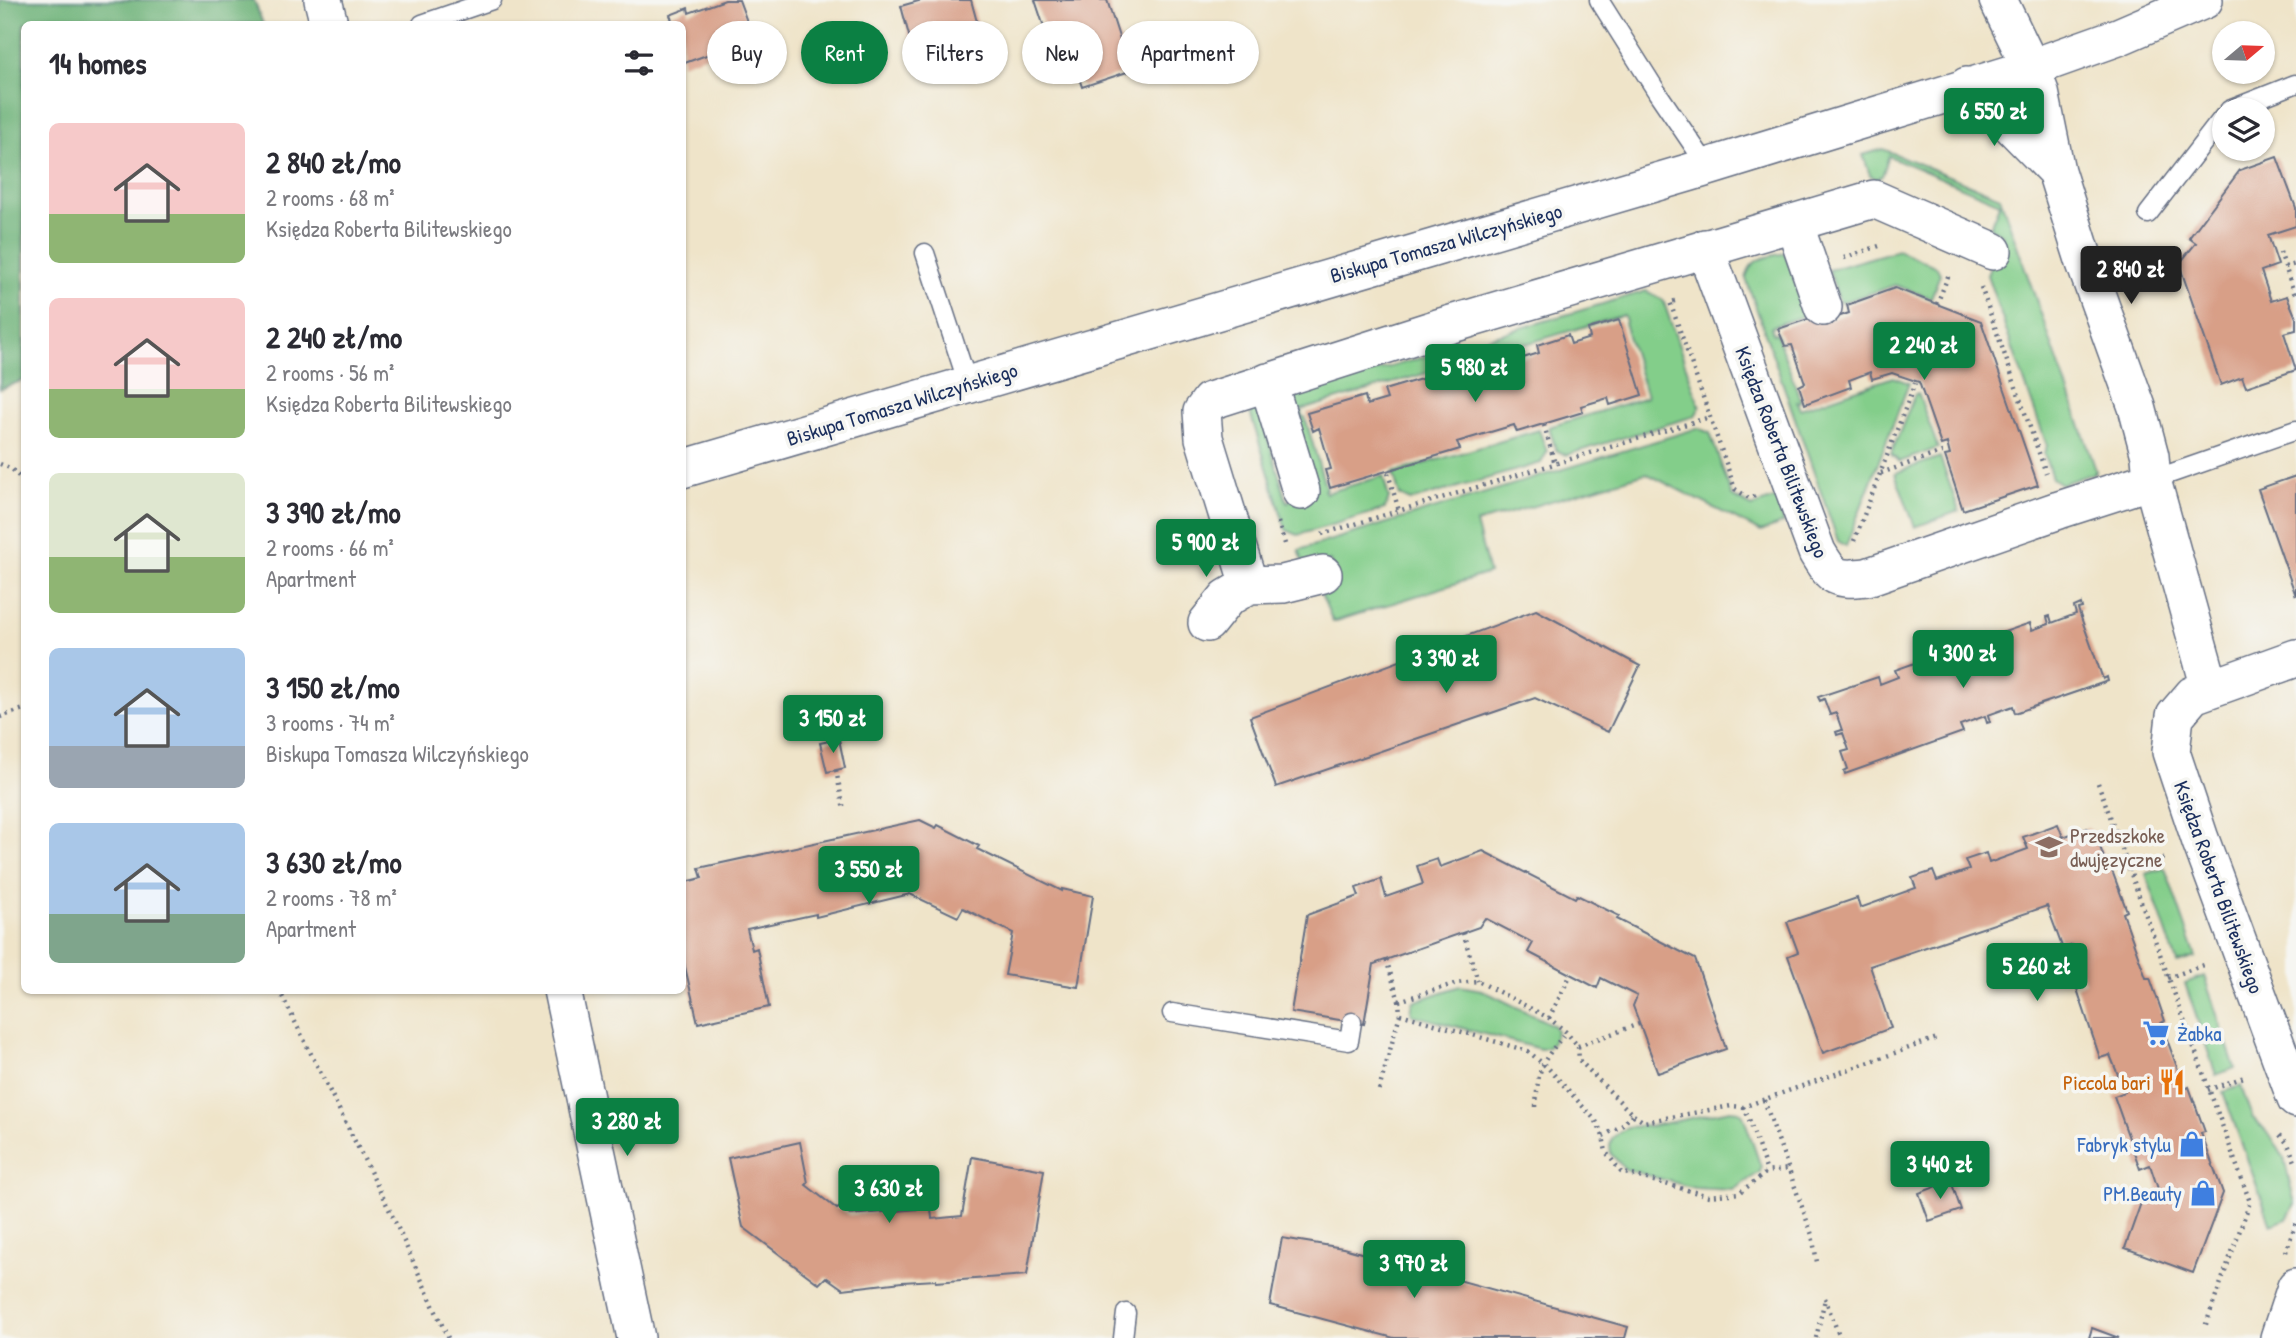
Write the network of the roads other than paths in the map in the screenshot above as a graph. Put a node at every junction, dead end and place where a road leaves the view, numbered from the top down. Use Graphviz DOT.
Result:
graph roads {
  1 [pos="323,0"];
  2 [pos="492,0"];
  3 [pos="1599,0"];
  4 [pos="1998,0"];
  5 [pos="2204,0"];
  6 [pos="328,21"];
  7 [pos="431,21"];
  8 [pos="2031,68"];
  9 [pos="2296,85"];
  10 [pos="1967,86"];
  11 [pos="2261,98"];
  12 [pos="2212,132"];
  13 [pos="1708,167"];
  14 [pos="2056,171"];
  15 [pos="2147,214"];
  16 [pos="1797,232"];
  17 [pos="1705,248"];
  18 [pos="925,253"];
  19 [pos="1985,264"];
  20 [pos="1823,307"];
  21 [pos="1268,382"];
  22 [pos="968,384"];
  23 [pos="2296,430"];
  24 [pos="686,468"];
  25 [pos="2152,480"];
  26 [pos="1301,491"];
  27 [pos="1323,574"];
  28 [pos="1249,585"];
  29 [pos="1207,623"];
  30 [pos="2296,658"];
  31 [pos="2210,688"];
  32 [pos="563,994"];
  33 [pos="1172,1013"];
  34 [pos="1352,1022"];
  35 [pos="2296,1099"];
  36 [pos="2296,1287"];
  37 [pos="1126,1313"];
  38 [pos="636,1338"];
  39 [pos="1124,1338"];
  40 [pos="2279,1338"];
  1 -- 6 [label="street"];
  2 -- 7 [label="lane"];
  3 -- 13 [label="lane"];
  4 -- 8 [label="street"];
  5 -- 8 [label="street, Biskupa Tomasza Wilczyńskiego"];
  8 -- 10 [label="street, Biskupa Tomasza Wilczyńskiego"];
  8 -- 14 [label="street"];
  9 -- 11 [label="lane"];
  10 -- 13 [label="street, Biskupa Tomasza Wilczyńskiego"];
  10 -- 14 [label="street"];
  12 -- 15 [label="lane"];
  13 -- 22 [label="street, Biskupa Tomasza Wilczyńskiego"];
  14 -- 25 [label="street"];
  16 -- 17 [label="street"];
  16 -- 19 [label="street"];
  16 -- 20 [label="street"];
  17 -- 21 [label="street"];
  17 -- 25 [label="street, Księdza Roberta Bilitewskiego"];
  18 -- 22 [label="lane"];
  21 -- 26 [label="street"];
  21 -- 28 [label="street"];
  22 -- 24 [label="street, Biskupa Tomasza Wilczyńskiego"];
  23 -- 25 [label="lane"];
  25 -- 31 [label="street"];
  27 -- 28 [label="street"];
  28 -- 29 [label="street"];
  30 -- 31 [label="street, Księdza Roberta Bilitewskiego"];
  31 -- 35 [label="street, Księdza Roberta Bilitewskiego"];
  32 -- 38 [label="street"];
  33 -- 34 [label="lane"];
  36 -- 40 [label="street"];
  37 -- 39 [label="lane"];
}
